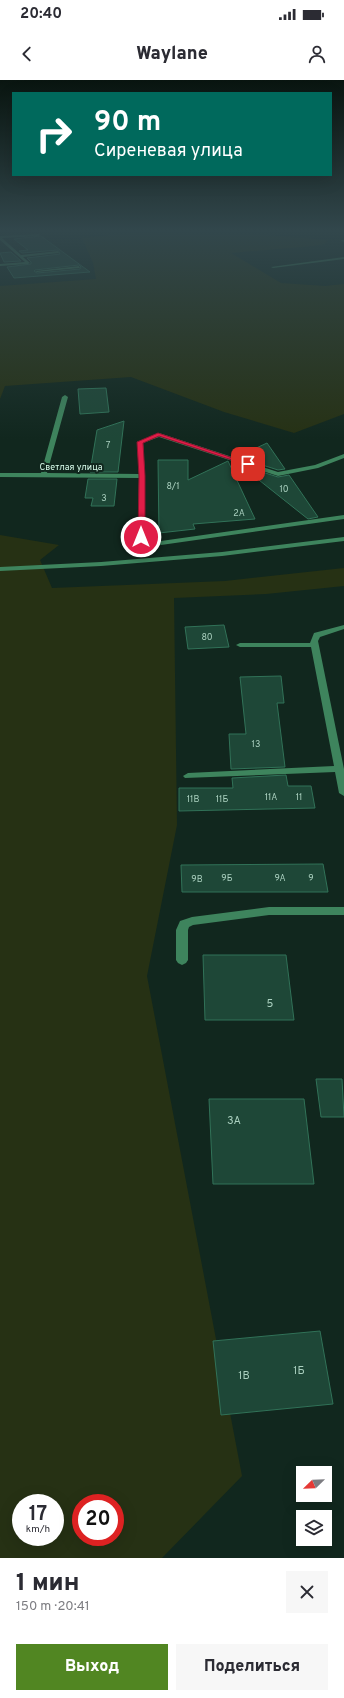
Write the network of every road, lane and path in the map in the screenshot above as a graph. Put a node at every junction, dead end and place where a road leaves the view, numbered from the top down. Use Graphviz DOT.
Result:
graph roads {
  1 [pos="65,397"];
  2 [pos="344,456"];
  3 [pos="0,475"];
  4 [pos="43,476"];
  5 [pos="142,476"];
  6 [pos="344,517"];
  7 [pos="344,539"];
  8 [pos="0,569"];
  9 [pos="344,627"];
  10 [pos="240,645"];
  11 [pos="315,645"];
  12 [pos="339,769"];
  13 [pos="188,776"];
  14 [pos="344,793"];
  15 [pos="344,911"];
  16 [pos="182,960"];
  1 -- 4 [label="street"];
  2 -- 5 [label="street"];
  3 -- 4 [label="street, Светлая улица"];
  4 -- 5 [label="street, Светлая улица"];
  5 -- 6 [label="street"];
  7 -- 8 [label="street"];
  9 -- 11 [label="street"];
  10 -- 11 [label="street"];
  11 -- 12 [label="street"];
  12 -- 13 [label="street"];
  12 -- 14 [label="street"];
  15 -- 16 [label="street"];
}
